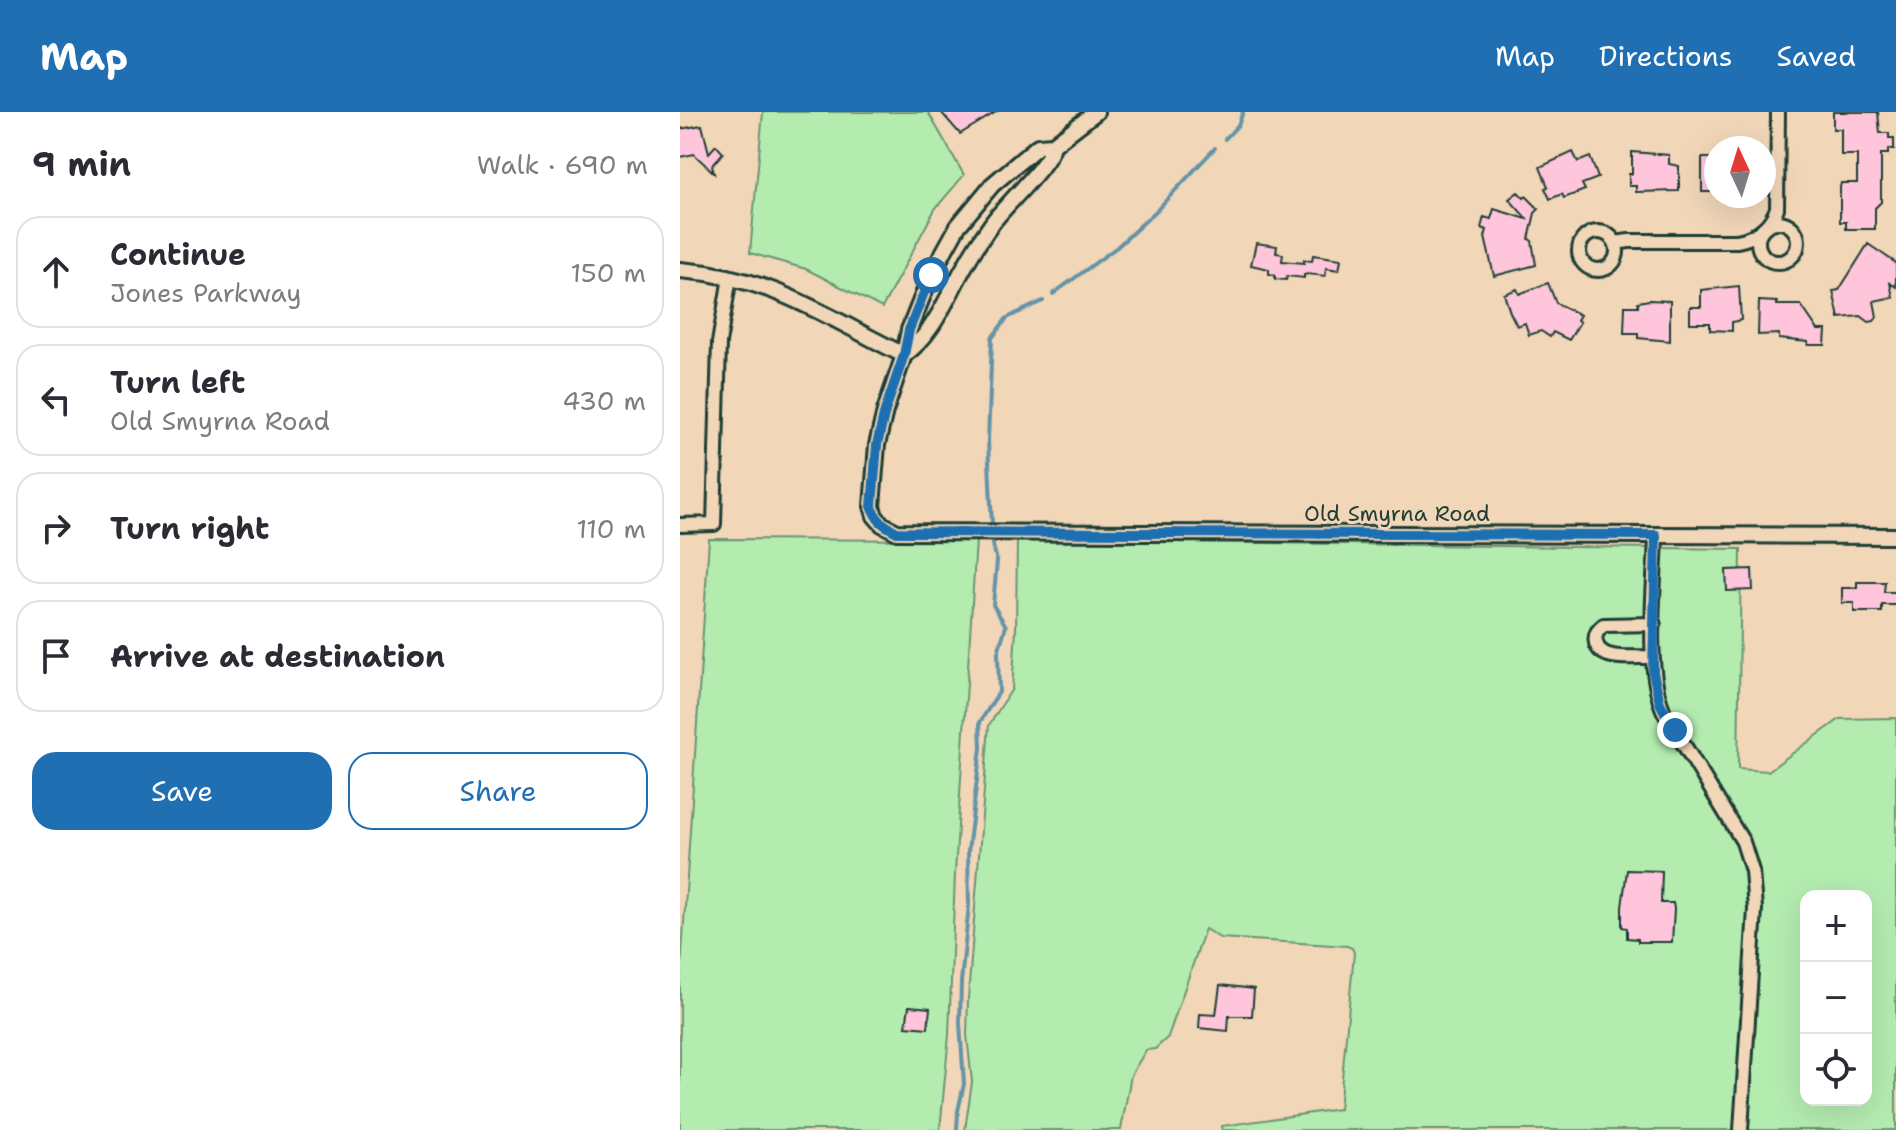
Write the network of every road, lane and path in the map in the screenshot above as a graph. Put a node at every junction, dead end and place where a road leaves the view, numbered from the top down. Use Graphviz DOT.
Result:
graph roads {
  1 [pos="1096,112"];
  2 [pos="1778,112"];
  3 [pos="1053,145"];
  4 [pos="1615,243"];
  5 [pos="680,270"];
  6 [pos="730,277"];
  7 [pos="904,355"];
  8 [pos="680,525"];
  9 [pos="1656,535"];
  10 [pos="1896,536"];
  11 [pos="1654,624"];
  12 [pos="1652,657"];
  13 [pos="1729,1071"];
  14 [pos="1745,1072"];
  15 [pos="1741,1130"];
  1 -- 3 [label="street"];
  2 -- 4 [label="street"];
  3 -- 7 [label="street"];
  3 -- 7 [label="street"];
  5 -- 6 [label="street"];
  6 -- 7 [label="street"];
  6 -- 8 [label="street"];
  7 -- 9 [label="street, Old Smyrna Road"];
  9 -- 10 [label="street, Old Smyrna Road"];
  9 -- 11 [label="street"];
  11 -- 12 [label="street"];
  11 -- 12 [label="street"];
  12 -- 14 [label="street"];
  13 -- 14 [label="street"];
  14 -- 15 [label="street"];
}
